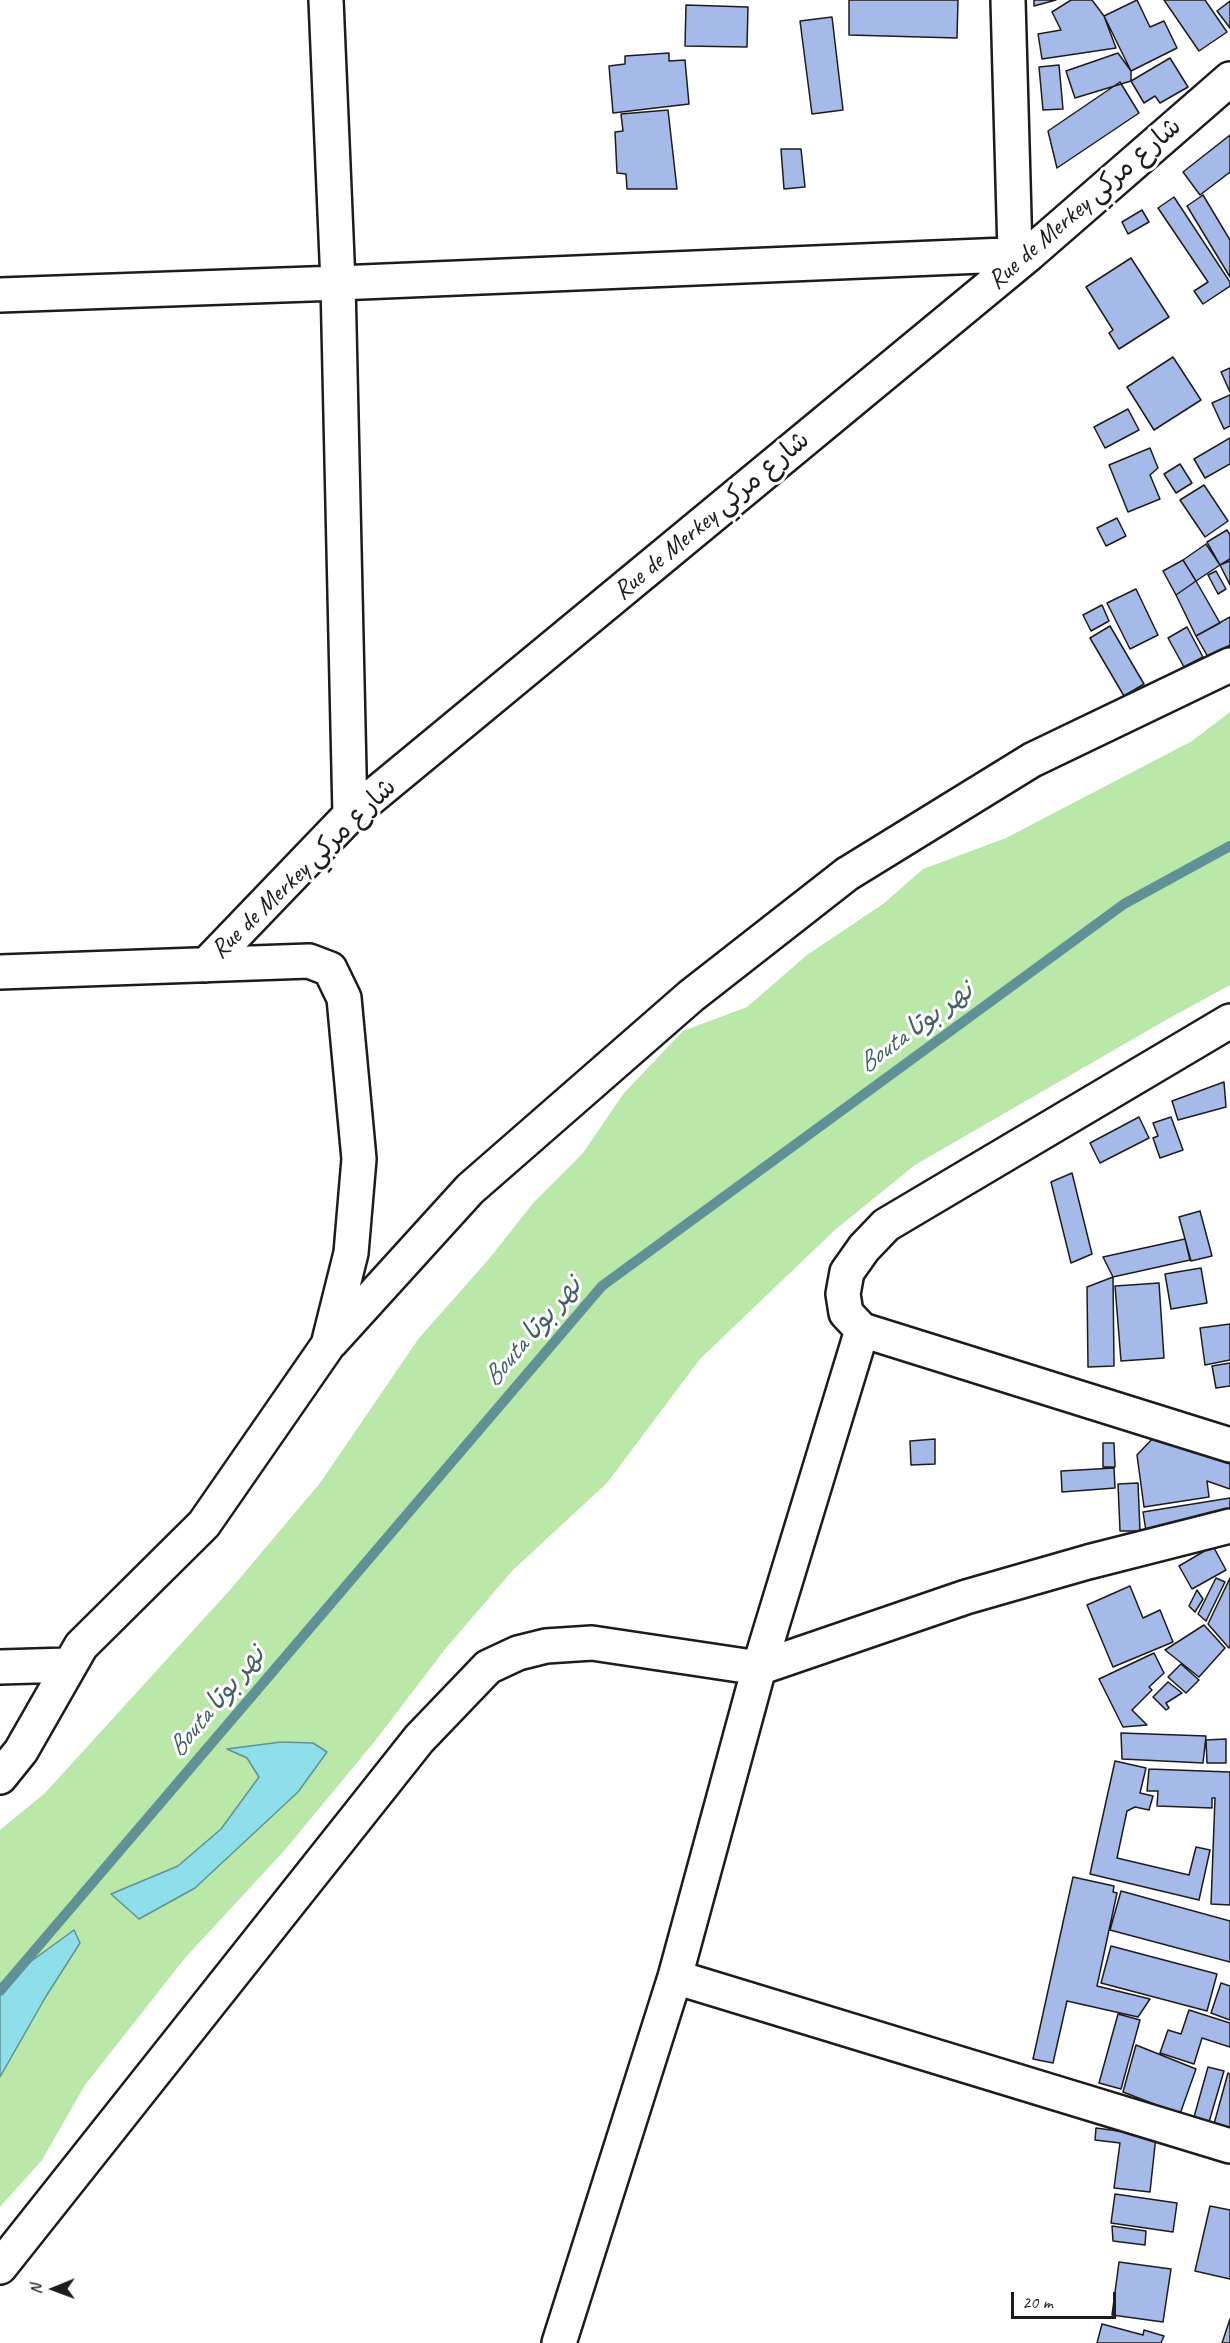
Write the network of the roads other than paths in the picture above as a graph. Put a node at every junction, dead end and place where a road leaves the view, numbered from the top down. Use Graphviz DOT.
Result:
graph roads {
  1 [pos="326,0"];
  2 [pos="1008,0"];
  3 [pos="1230,79"];
  4 [pos="1022,254"];
  5 [pos="338,283"];
  6 [pos="0,295"];
  7 [pos="1230,665"];
  8 [pos="350,815"];
  9 [pos="206,965"];
  10 [pos="0,972"];
  11 [pos="1230,1021"];
  12 [pos="862,1330"];
  13 [pos="328,1345"];
  14 [pos="1230,1445"];
  15 [pos="1230,1526"];
  16 [pos="68,1665"];
  17 [pos="0,1667"];
  18 [pos="759,1668"];
  19 [pos="0,1777"];
  20 [pos="675,1977"];
  21 [pos="1230,2146"];
  22 [pos="0,2267"];
  23 [pos="560,2343"];
  1 -- 5 [label="street"];
  2 -- 4 [label="street"];
  3 -- 4 [label="street, Rue de Merkey شارع مركي"];
  4 -- 5 [label="street"];
  4 -- 8 [label="street, Rue de Merkey شارع مركي"];
  5 -- 6 [label="street"];
  5 -- 8 [label="street"];
  7 -- 13 [label="street"];
  8 -- 9 [label="street, Rue de Merkey شارع مركي"];
  9 -- 10 [label="street"];
  9 -- 13 [label="street"];
  11 -- 12 [label="street"];
  12 -- 14 [label="street"];
  12 -- 18 [label="street"];
  13 -- 16 [label="street"];
  15 -- 18 [label="street"];
  16 -- 17 [label="street"];
  16 -- 19 [label="street"];
  18 -- 20 [label="street"];
  18 -- 22 [label="street"];
  20 -- 21 [label="street"];
  20 -- 23 [label="street"];
}
